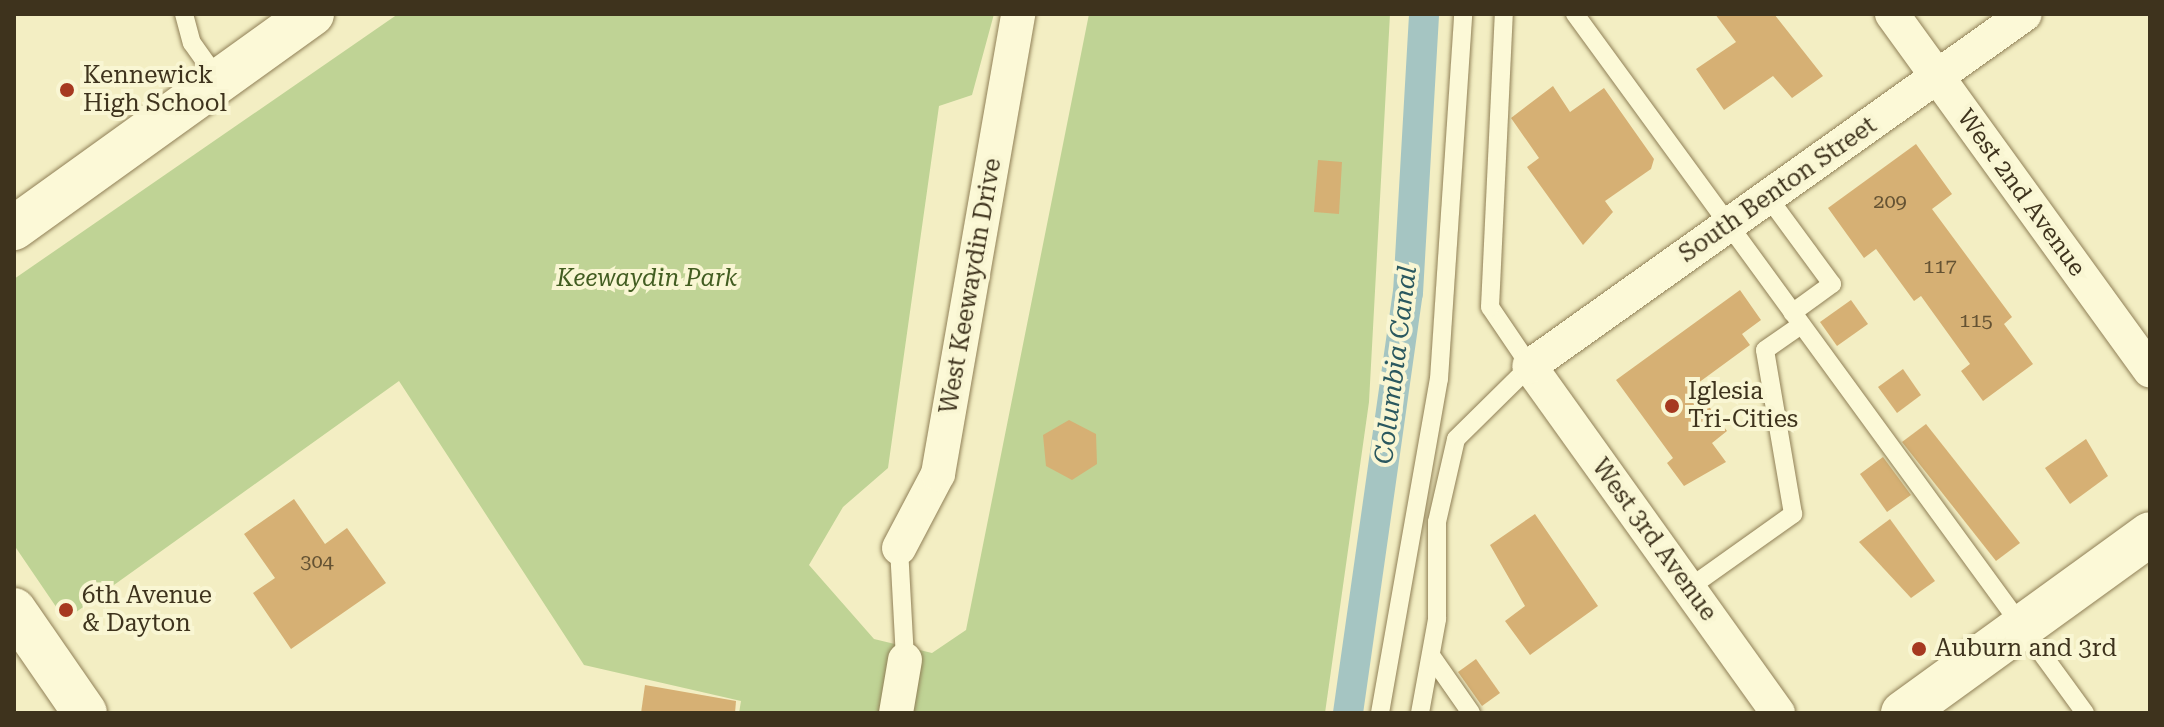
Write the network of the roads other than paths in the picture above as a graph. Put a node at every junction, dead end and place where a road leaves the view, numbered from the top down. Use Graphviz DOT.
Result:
graph roads {
  1 [pos="184,14"];
  2 [pos="312,14"];
  3 [pos="1018,14"];
  4 [pos="1463,14"];
  5 [pos="1504,14"];
  6 [pos="1575,14"];
  7 [pos="1892,14"];
  8 [pos="2025,14"];
  9 [pos="1938,77"];
  10 [pos="219,81"];
  11 [pos="1768,197"];
  12 [pos="1728,226"];
  13 [pos="14,228"];
  14 [pos="1796,319"];
  15 [pos="1530,366"];
  16 [pos="2150,371"];
  17 [pos="2150,534"];
  18 [pos="899,548"];
  19 [pos="1689,588"];
  20 [pos="14,610"];
  21 [pos="2024,626"];
  22 [pos="1432,657"];
  23 [pos="905,660"];
  24 [pos="85,713"];
  25 [pos="896,713"];
  26 [pos="1380,713"];
  27 [pos="1420,713"];
  28 [pos="1471,713"];
  29 [pos="1778,713"];
  30 [pos="1903,713"];
  31 [pos="2085,713"];
  1 -- 10 [label="lane"];
  2 -- 10 [label="street"];
  3 -- 18 [label="street, West Keewaydin Drive"];
  4 -- 26 [label="lane"];
  5 -- 15 [label="lane"];
  6 -- 12 [label="lane"];
  7 -- 9 [label="street, West 2nd Avenue"];
  8 -- 9 [label="street, South Benton Street"];
  9 -- 11 [label="street, South Benton Street"];
  9 -- 16 [label="street, West 2nd Avenue"];
  10 -- 13 [label="street"];
  11 -- 12 [label="street, South Benton Street"];
  11 -- 14 [label="lane"];
  12 -- 14 [label="lane"];
  12 -- 15 [label="street, South Benton Street"];
  14 -- 19 [label="lane"];
  14 -- 21 [label="lane"];
  15 -- 19 [label="street, West 3rd Avenue"];
  15 -- 22 [label="lane"];
  17 -- 21 [label="street"];
  18 -- 23 [label="lane"];
  19 -- 29 [label="street, West 3rd Avenue"];
  20 -- 24 [label="street"];
  21 -- 30 [label="street"];
  21 -- 31 [label="lane"];
  22 -- 27 [label="lane"];
  22 -- 28 [label="lane"];
  23 -- 25 [label="street"];
}
